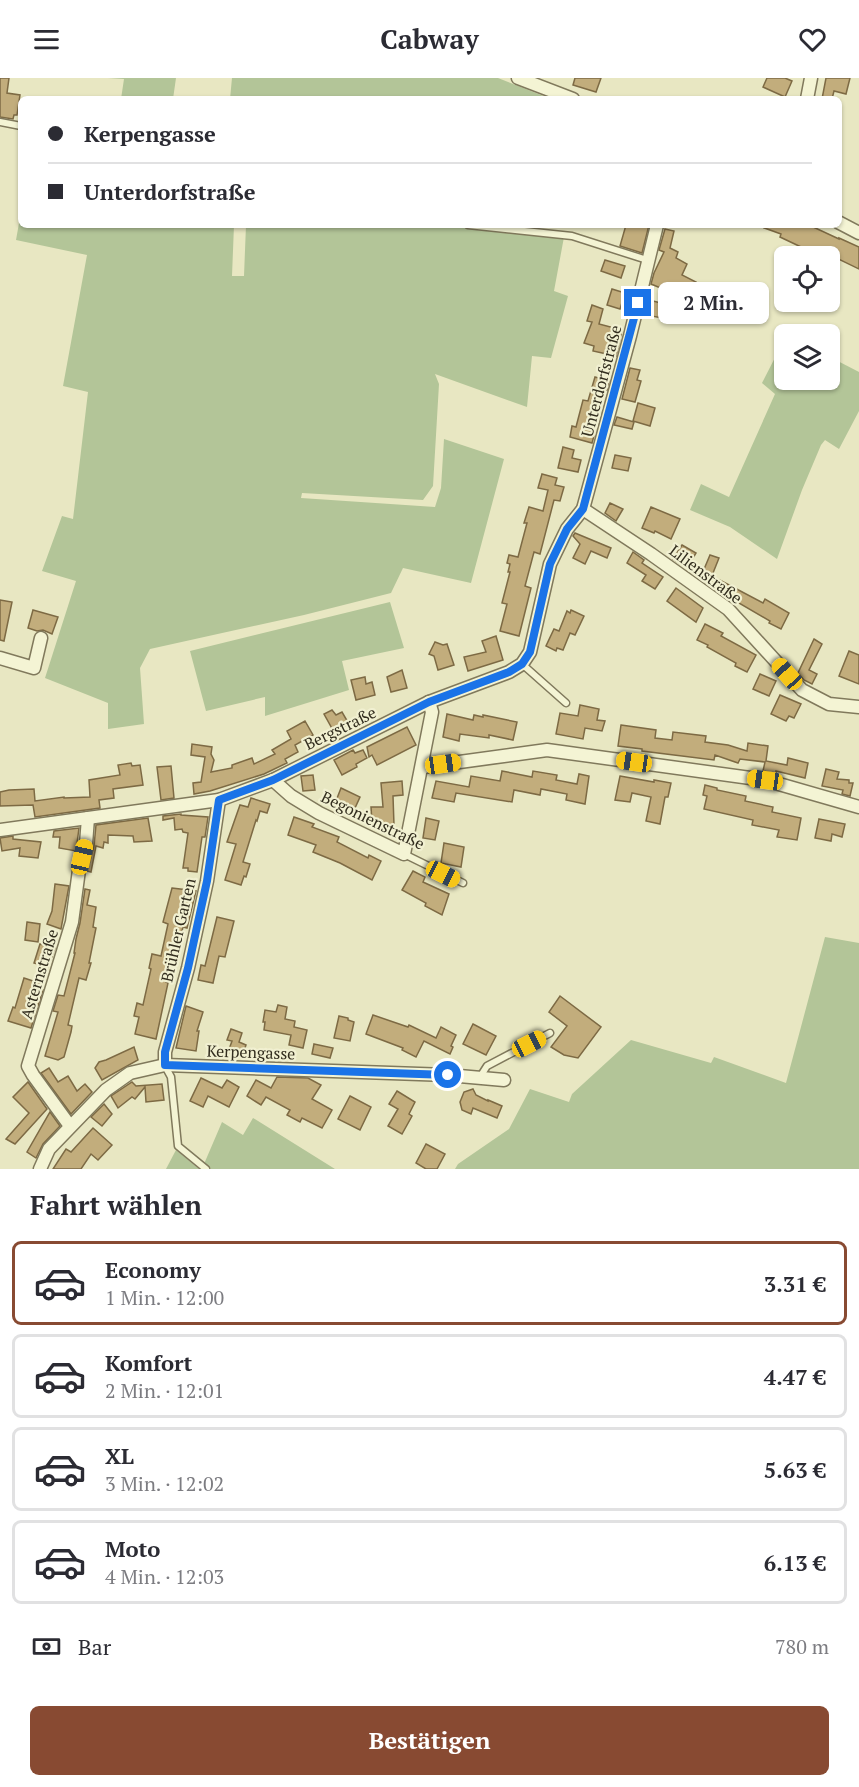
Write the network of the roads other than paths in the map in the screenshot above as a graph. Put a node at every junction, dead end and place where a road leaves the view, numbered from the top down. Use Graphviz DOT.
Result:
graph roads {
  1 [pos="518,78"];
  2 [pos="812,78"];
  3 [pos="565,96"];
  4 [pos="808,96"];
  5 [pos="0,122"];
  6 [pos="18,125"];
  7 [pos="842,224"];
  8 [pos="496,228"];
  9 [pos="656,228"];
  10 [pos="859,233"];
  11 [pos="648,260"];
  12 [pos="583,509"];
  13 [pos="41,638"];
  14 [pos="0,658"];
  15 [pos="522,664"];
  16 [pos="429,702"];
  17 [pos="566,703"];
  18 [pos="859,707"];
  19 [pos="423,767"];
  20 [pos="273,780"];
  21 [pos="219,800"];
  22 [pos="859,807"];
  23 [pos="88,818"];
  24 [pos="0,830"];
  25 [pos="404,854"];
  26 [pos="463,883"];
  27 [pos="550,1034"];
  28 [pos="165,1065"];
  29 [pos="480,1078"];
  30 [pos="504,1080"];
  31 [pos="70,1126"];
  32 [pos="40,1169"];
  33 [pos="206,1169"];
  1 -- 3 [label="street"];
  2 -- 4 [label="street"];
  5 -- 6 [label="lane"];
  7 -- 10 [label="street"];
  8 -- 11 [label="lane"];
  9 -- 11 [label="street, Unterdorfstraße"];
  11 -- 12 [label="street, Unterdorfstraße"];
  12 -- 15 [label="street"];
  12 -- 18 [label="street, Lilienstraße"];
  13 -- 14 [label="street"];
  15 -- 16 [label="street, Bergstraße"];
  15 -- 17 [label="lane"];
  16 -- 19 [label="street"];
  16 -- 20 [label="street, Bergstraße"];
  19 -- 22 [label="street"];
  19 -- 25 [label="street"];
  20 -- 21 [label="street, Bergstraße"];
  20 -- 25 [label="street, Begonienstraße"];
  21 -- 23 [label="street, Bergstraße"];
  21 -- 28 [label="street, Brühler Garten"];
  23 -- 24 [label="street, Bergstraße"];
  23 -- 31 [label="street, Asternstraße"];
  25 -- 26 [label="lane, Begonienstraße"];
  27 -- 29 [label="lane"];
  28 -- 29 [label="street, Kerpengasse"];
  28 -- 31 [label="street, Kerpengasse"];
  28 -- 33 [label="lane"];
  29 -- 30 [label="street, Kerpengasse"];
  31 -- 32 [label="street, Kerpengasse"];
}
